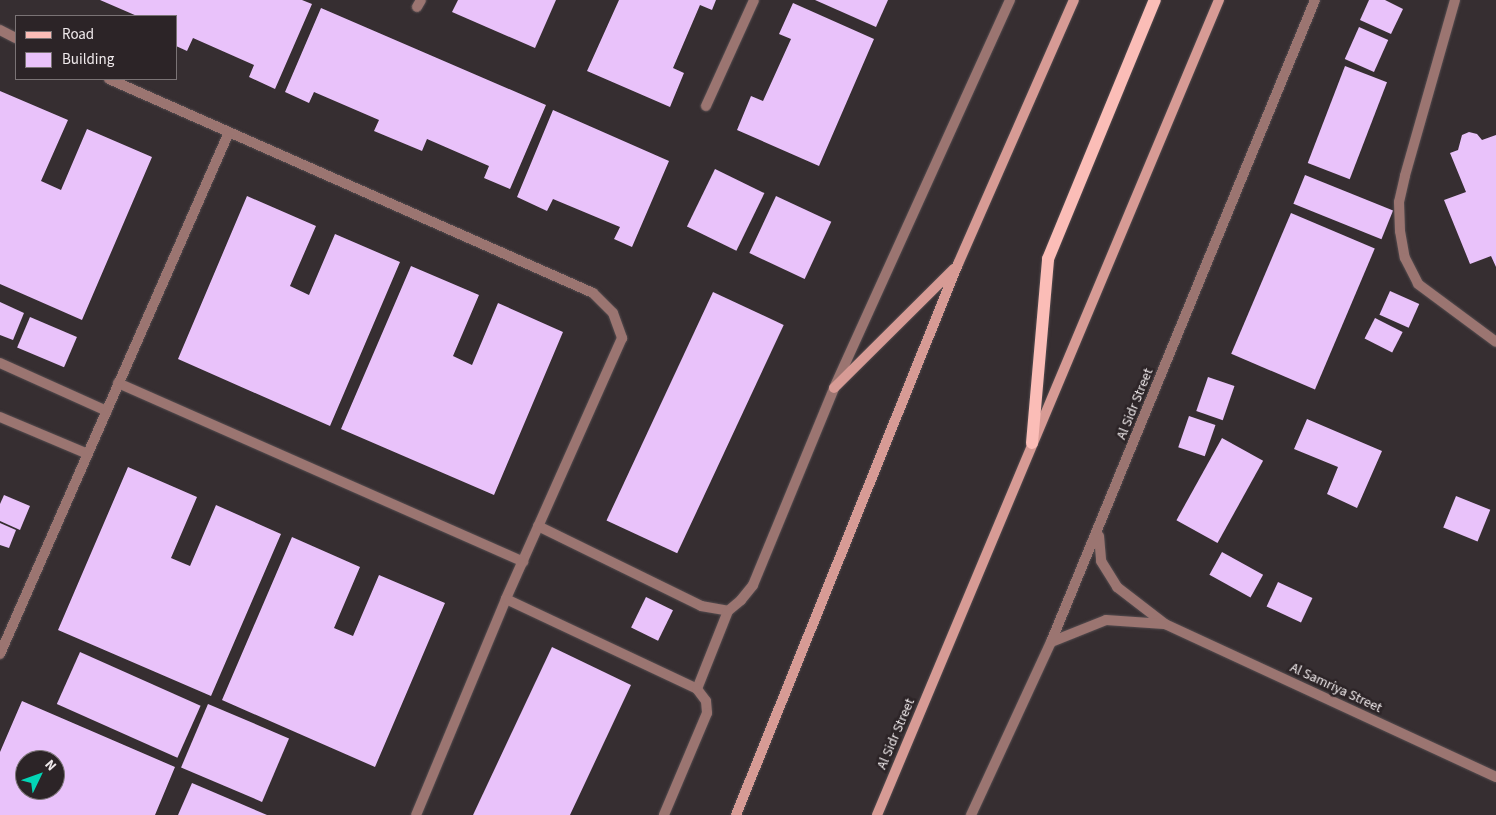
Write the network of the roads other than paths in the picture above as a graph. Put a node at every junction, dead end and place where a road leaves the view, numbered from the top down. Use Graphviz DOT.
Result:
graph roads {
  1 [pos="754,0"];
  2 [pos="1010,0"];
  3 [pos="1074,0"];
  4 [pos="1155,0"];
  5 [pos="1219,0"];
  6 [pos="1315,0"];
  7 [pos="1455,0"];
  8 [pos="0,30"];
  9 [pos="15,38"];
  10 [pos="111,80"];
  11 [pos="706,106"];
  12 [pos="229,132"];
  13 [pos="958,264"];
  14 [pos="1496,342"];
  15 [pos="0,363"];
  16 [pos="118,383"];
  17 [pos="834,388"];
  18 [pos="107,411"];
  19 [pos="0,416"];
  20 [pos="1032,443"];
  21 [pos="88,454"];
  22 [pos="1103,518"];
  23 [pos="538,526"];
  24 [pos="523,562"];
  25 [pos="506,599"];
  26 [pos="728,612"];
  27 [pos="1165,624"];
  28 [pos="1051,642"];
  29 [pos="0,654"];
  30 [pos="698,689"];
  31 [pos="1496,776"];
  32 [pos="416,815"];
  33 [pos="664,815"];
  34 [pos="736,815"];
  35 [pos="877,815"];
  36 [pos="971,815"];
  1 -- 11 [label="street"];
  2 -- 17 [label="street"];
  3 -- 13 [label="main road"];
  4 -- 20 [label="main road"];
  5 -- 20 [label="main road, Al Sidr Street"];
  6 -- 22 [label="street, Al Sidr Street"];
  7 -- 14 [label="street"];
  8 -- 9 [label="street"];
  10 -- 12 [label="street"];
  12 -- 16 [label="street"];
  12 -- 23 [label="street"];
  13 -- 17 [label="main road"];
  13 -- 34 [label="main road"];
  15 -- 18 [label="street"];
  16 -- 18 [label="street"];
  16 -- 24 [label="street"];
  17 -- 26 [label="street"];
  18 -- 21 [label="street"];
  19 -- 21 [label="street"];
  20 -- 35 [label="main road, Al Sidr Street"];
  21 -- 29 [label="street"];
  22 -- 27 [label="street, Al Samriya Street"];
  22 -- 28 [label="street, Al Sidr Street"];
  23 -- 24 [label="street"];
  23 -- 26 [label="street"];
  24 -- 25 [label="street"];
  25 -- 30 [label="street"];
  25 -- 32 [label="street"];
  26 -- 30 [label="street"];
  27 -- 28 [label="street, Al Samriya Street"];
  27 -- 31 [label="street, Al Samriya Street"];
  28 -- 36 [label="street, Al Sidr Street"];
  30 -- 33 [label="street"];
}
